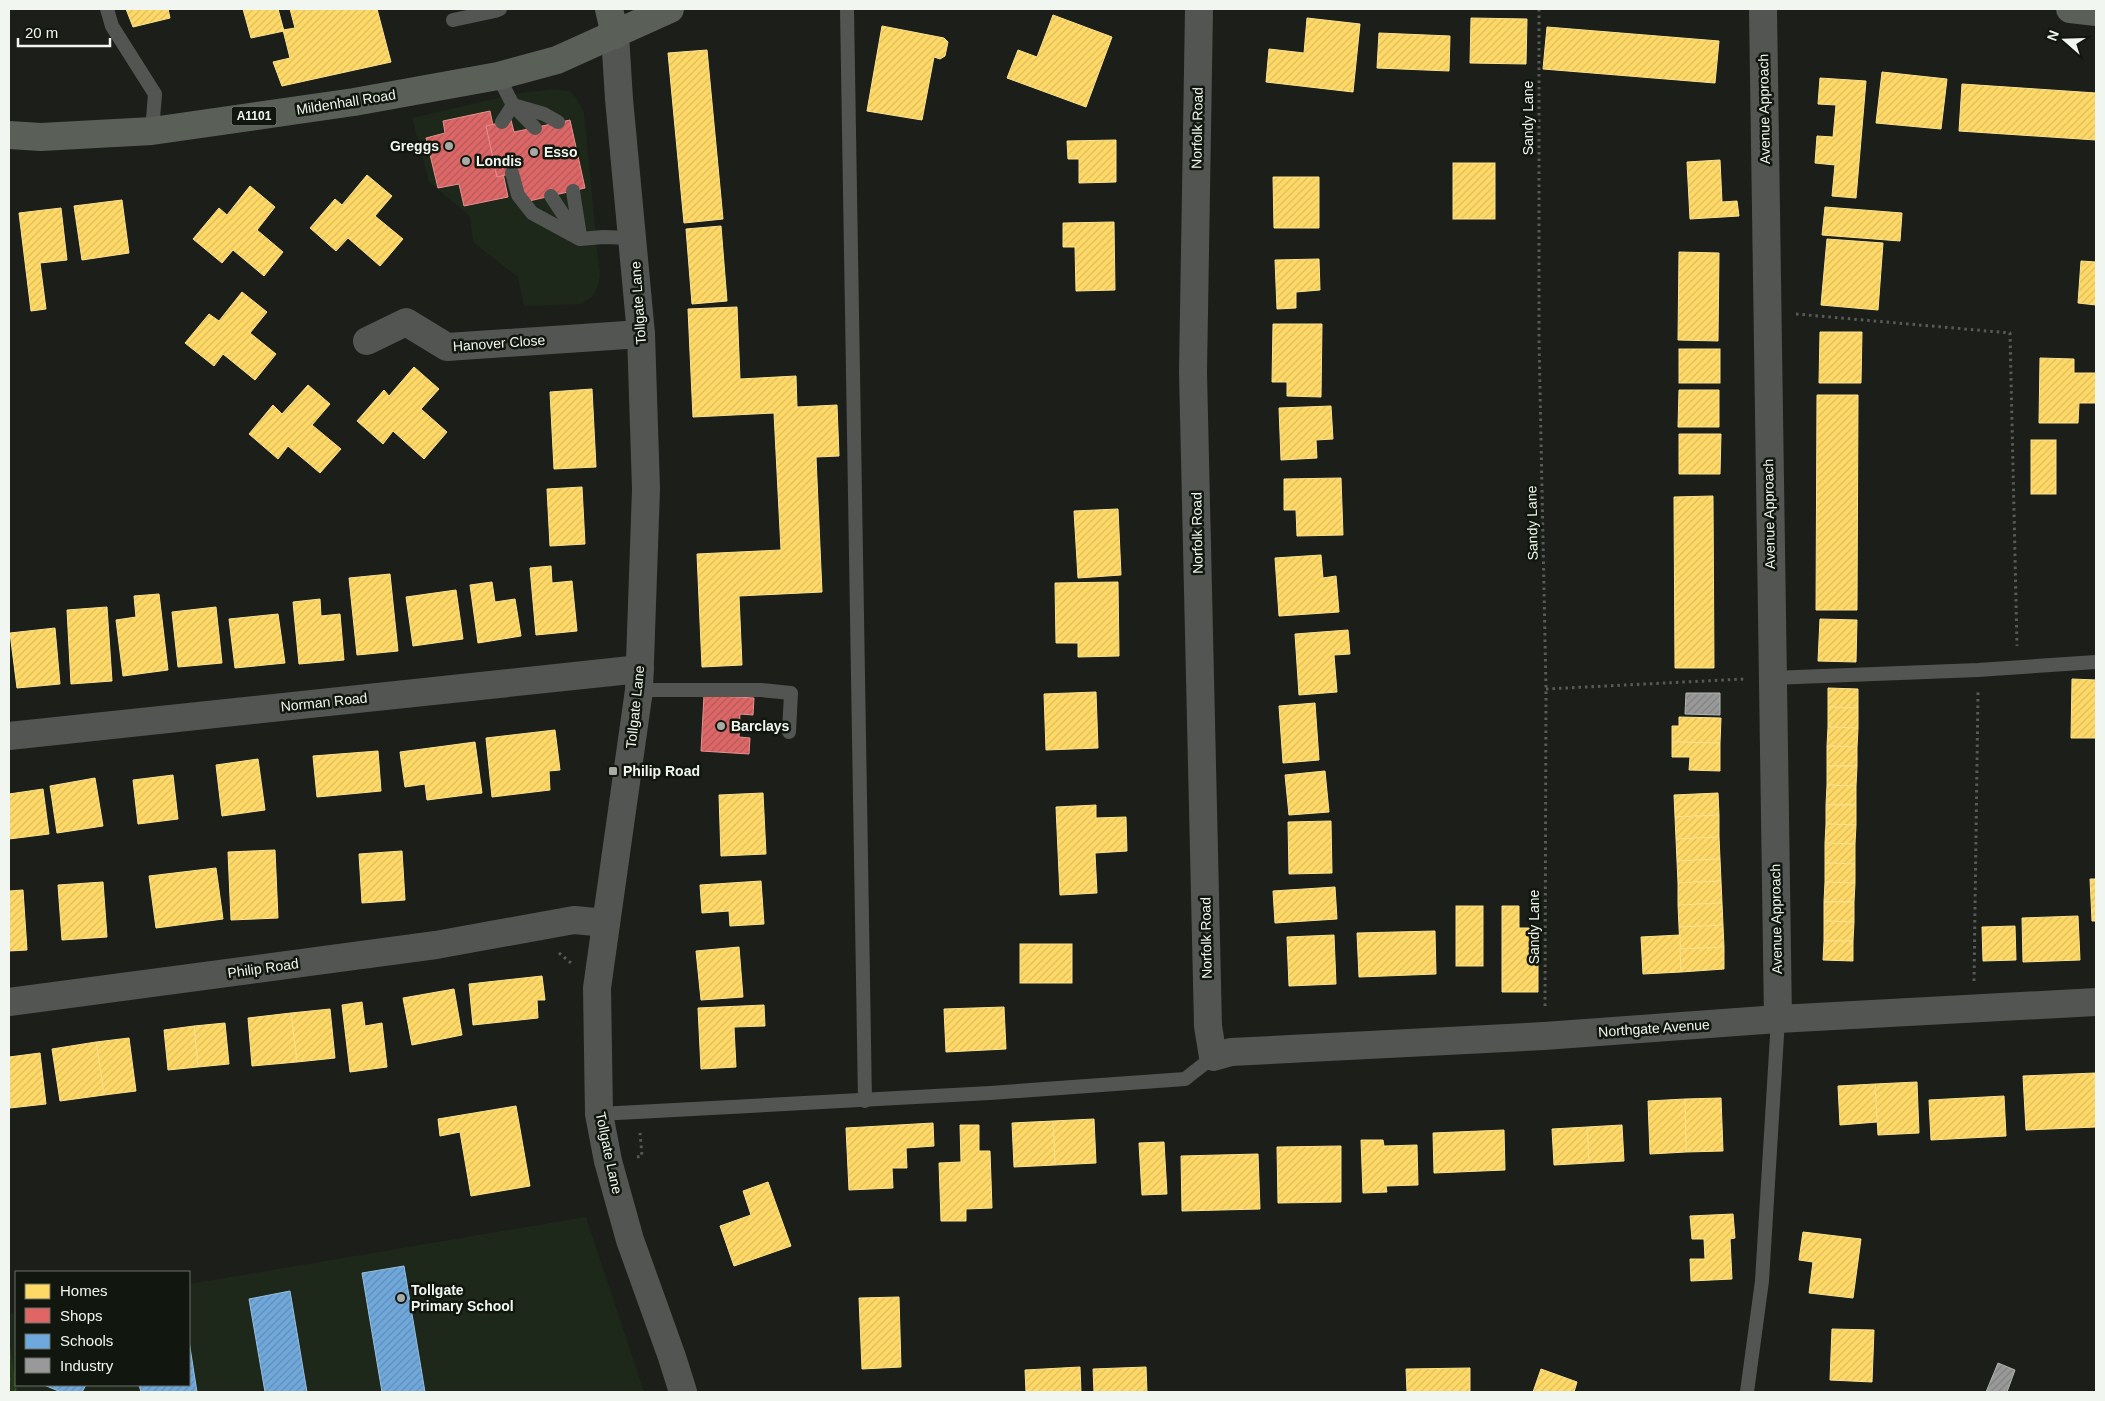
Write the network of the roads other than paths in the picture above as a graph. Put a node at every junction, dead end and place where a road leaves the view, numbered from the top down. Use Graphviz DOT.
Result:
graph roads {
  1 [pos="108,9"];
  2 [pos="500,9"];
  3 [pos="609,9"];
  4 [pos="670,9"];
  5 [pos="847,9"];
  6 [pos="1199,9"];
  7 [pos="1763,9"];
  8 [pos="2070,9"];
  9 [pos="2096,12"];
  10 [pos="453,20"];
  11 [pos="615,35"];
  12 [pos="498,76"];
  13 [pos="513,105"];
  14 [pos="502,122"];
  15 [pos="558,122"];
  16 [pos="534,128"];
  17 [pos="152,131"];
  18 [pos="9,135"];
  19 [pos="512,173"];
  20 [pos="573,191"];
  21 [pos="551,196"];
  22 [pos="633,238"];
  23 [pos="580,239"];
  24 [pos="641,334"];
  25 [pos="367,341"];
  26 [pos="2096,662"];
  27 [pos="1772,678"];
  28 [pos="640,679"];
  29 [pos="789,732"];
  30 [pos="9,736"];
  31 [pos="606,923"];
  32 [pos="9,1002"];
  33 [pos="2096,1002"];
  34 [pos="1778,1019"];
  35 [pos="1213,1057"];
  36 [pos="865,1100"];
  37 [pos="599,1114"];
  38 [pos="683,1392"];
  39 [pos="1747,1392"];
  1 -- 17 [label="lane"];
  2 -- 10 [label="lane"];
  3 -- 11 [label="main road, Tollgate Lane"];
  4 -- 11 [label="main road, A1101"];
  5 -- 36 [label="lane"];
  6 -- 35 [label="street, Norfolk Road"];
  7 -- 27 [label="street, Avenue Approach"];
  8 -- 9 [label="main road"];
  11 -- 12 [label="main road, Mildenhall Road / A1101"];
  11 -- 22 [label="street, Tollgate Lane"];
  12 -- 13 [label="lane"];
  12 -- 17 [label="main road, Mildenhall Road / A1101"];
  13 -- 14 [label="lane"];
  13 -- 15 [label="lane"];
  13 -- 16 [label="lane"];
  17 -- 18 [label="main road, Mildenhall Road / A1101"];
  19 -- 23 [label="lane"];
  20 -- 23 [label="lane"];
  21 -- 23 [label="lane"];
  22 -- 23 [label="lane"];
  22 -- 24 [label="street, Tollgate Lane"];
  24 -- 25 [label="street, Hanover Close"];
  24 -- 28 [label="street, Tollgate Lane"];
  26 -- 27 [label="lane"];
  27 -- 34 [label="street, Avenue Approach"];
  28 -- 29 [label="lane"];
  28 -- 30 [label="street, Norman Road"];
  28 -- 31 [label="street, Tollgate Lane"];
  31 -- 32 [label="street, Philip Road"];
  31 -- 37 [label="street, Tollgate Lane"];
  33 -- 34 [label="street, Northgate Avenue"];
  34 -- 35 [label="street, Northgate Avenue"];
  34 -- 39 [label="lane"];
  35 -- 36 [label="lane"];
  36 -- 37 [label="lane"];
  37 -- 38 [label="street, Tollgate Lane"];
}
